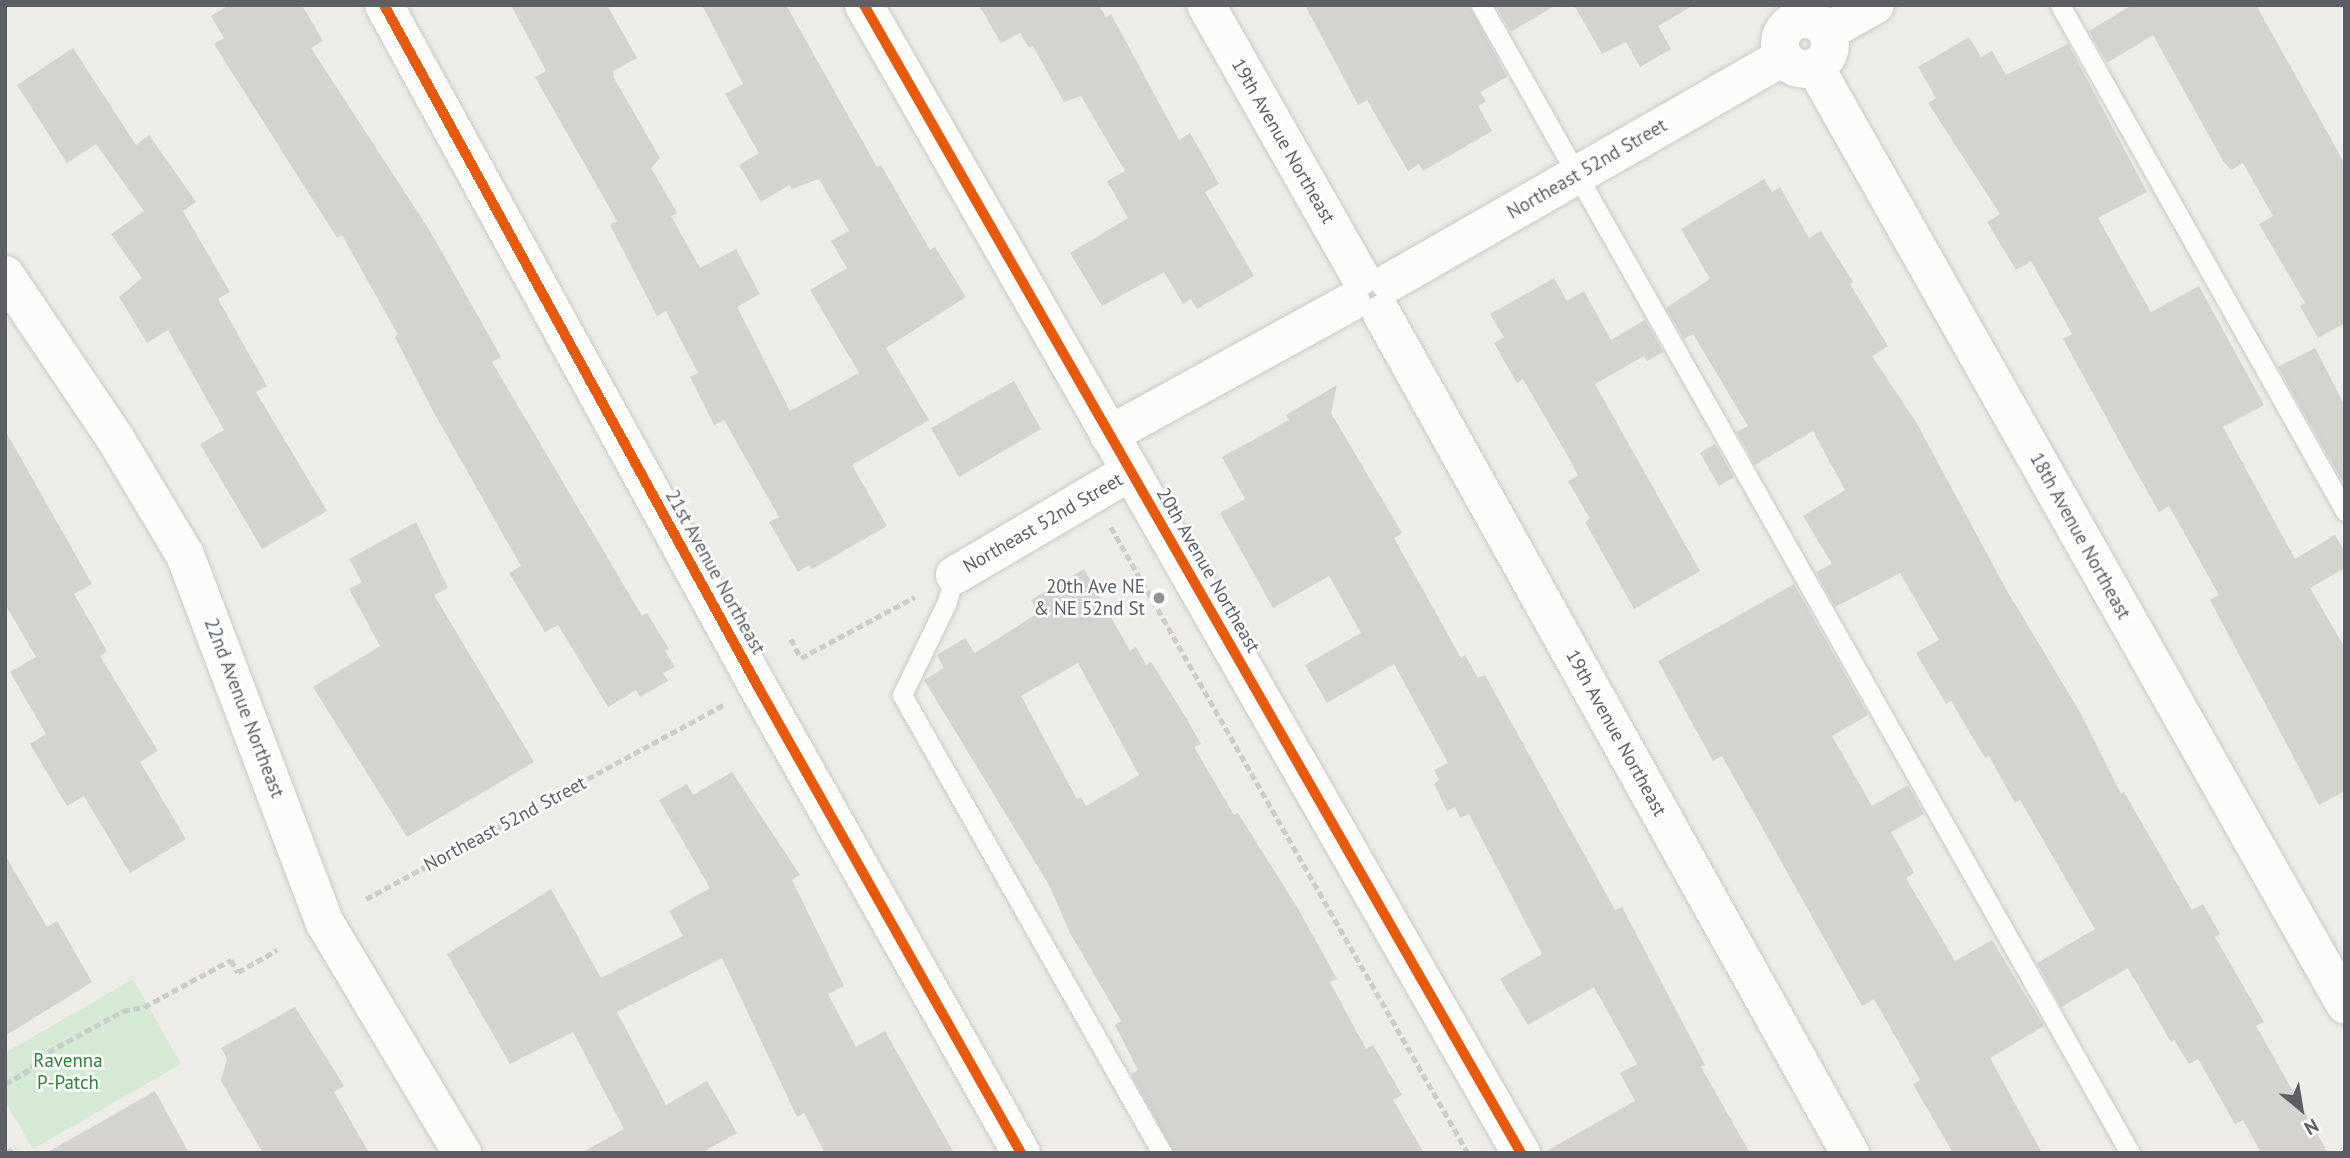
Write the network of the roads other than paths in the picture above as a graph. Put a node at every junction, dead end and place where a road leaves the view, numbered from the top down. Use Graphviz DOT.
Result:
graph roads {
  1 [pos="384,5"];
  2 [pos="864,5"];
  3 [pos="1206,5"];
  4 [pos="1481,5"];
  5 [pos="1875,5"];
  6 [pos="2060,5"];
  7 [pos="1800,37"];
  8 [pos="1576,176"];
  9 [pos="5,275"];
  10 [pos="1371,293"];
  11 [pos="1109,435"];
  12 [pos="1130,472"];
  13 [pos="2345,511"];
  14 [pos="956,575"];
  15 [pos="2345,1004"];
  16 [pos="461,1153"];
  17 [pos="1021,1153"];
  18 [pos="1162,1153"];
  19 [pos="1521,1153"];
  20 [pos="1850,1153"];
  21 [pos="2130,1153"];
  1 -- 17 [label="street, 21st Avenue Northeast"];
  2 -- 11 [label="street, 20th Avenue Northeast"];
  3 -- 10 [label="street, 19th Avenue Northeast"];
  4 -- 8 [label="lane"];
  5 -- 7 [label="street, Northeast 52nd Street"];
  6 -- 13 [label="lane"];
  7 -- 8 [label="street, Northeast 52nd Street"];
  7 -- 15 [label="street, 18th Avenue Northeast"];
  8 -- 10 [label="street, Northeast 52nd Street"];
  8 -- 21 [label="lane"];
  9 -- 16 [label="street, 22nd Avenue Northeast"];
  10 -- 11 [label="street, Northeast 52nd Street"];
  10 -- 20 [label="street, 19th Avenue Northeast"];
  11 -- 12 [label="street, 20th Avenue Northeast"];
  12 -- 14 [label="street, Northeast 52nd Street"];
  12 -- 19 [label="street, 20th Avenue Northeast"];
  14 -- 18 [label="lane"];
}
